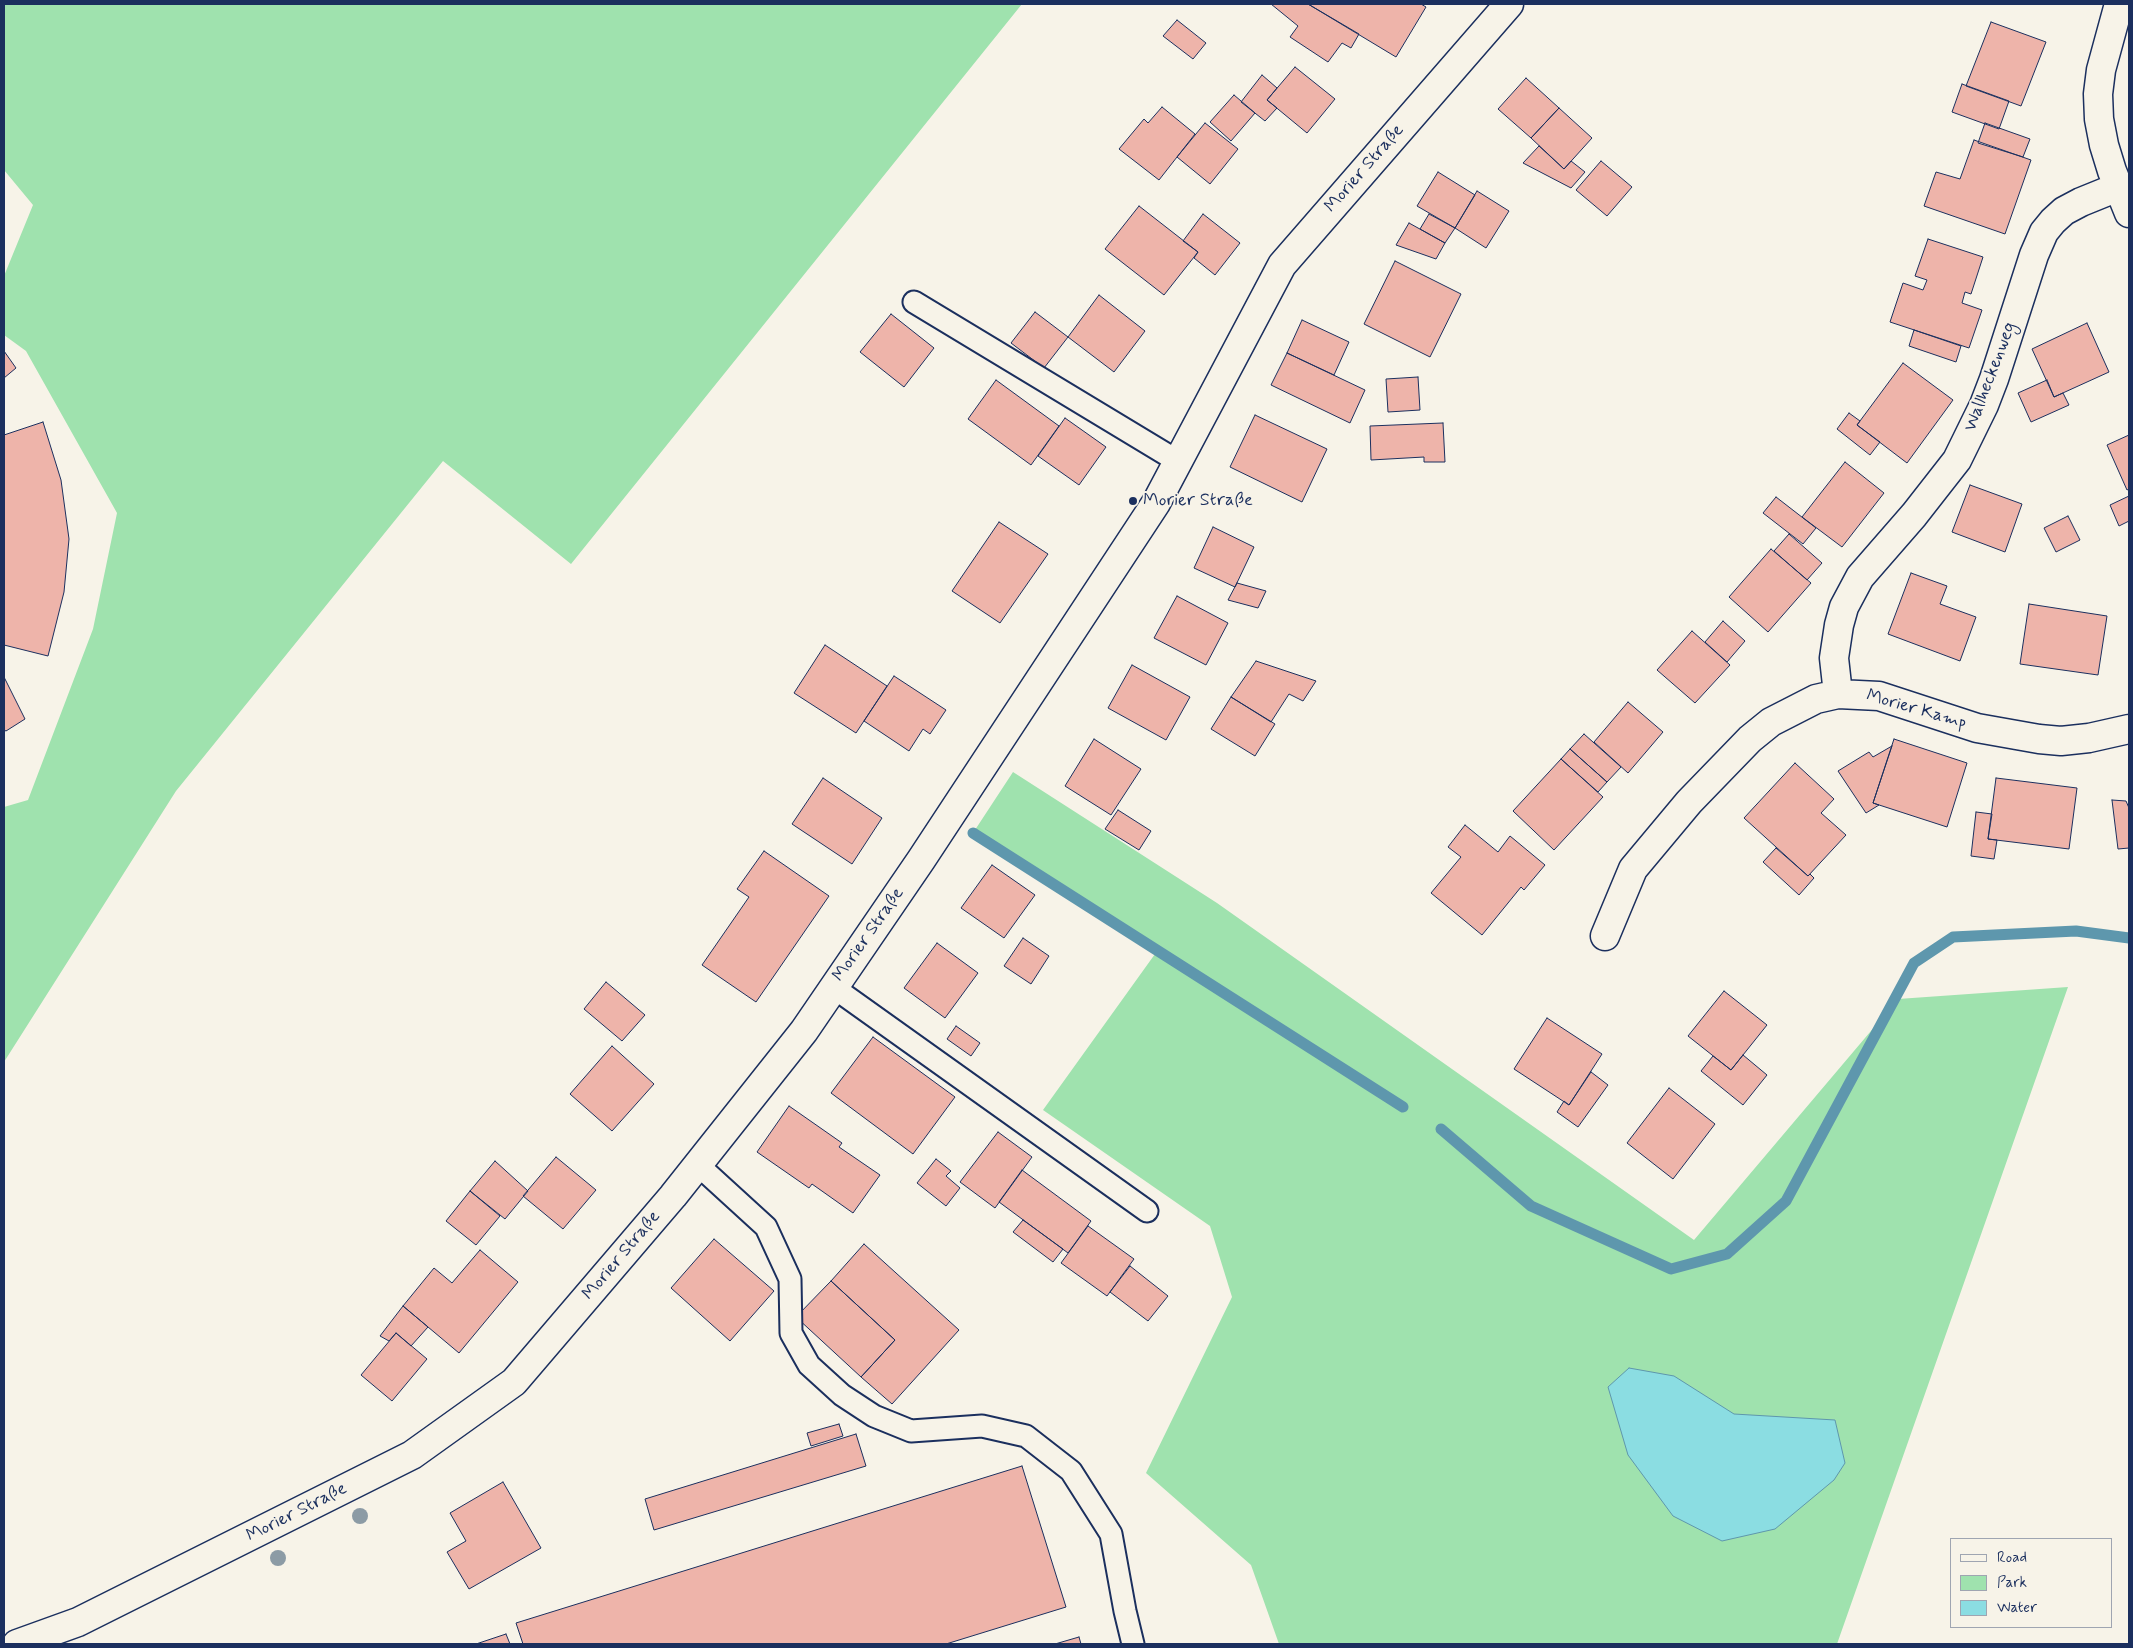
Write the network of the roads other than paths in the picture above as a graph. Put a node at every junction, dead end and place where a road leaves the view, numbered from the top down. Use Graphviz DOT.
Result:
graph roads {
  1 [pos="1509,4"];
  2 [pos="2119,4"];
  3 [pos="2118,187"];
  4 [pos="2129,213"];
  5 [pos="914,302"];
  6 [pos="1179,462"];
  7 [pos="1838,694"];
  8 [pos="2129,729"];
  9 [pos="1605,936"];
  10 [pos="833,987"];
  11 [pos="698,1164"];
  12 [pos="1147,1211"];
  13 [pos="17,1644"];
  14 [pos="1133,1644"];
  1 -- 6 [label="main road, Morier Straße"];
  2 -- 3 [label="main road"];
  3 -- 4 [label="main road"];
  3 -- 7 [label="main road, Wallheckenweg"];
  5 -- 6 [label="lane"];
  6 -- 10 [label="main road, Morier Straße"];
  7 -- 8 [label="main road, Morier Kamp"];
  7 -- 9 [label="main road, Morier Kamp"];
  10 -- 11 [label="main road, Morier Straße"];
  10 -- 12 [label="lane"];
  11 -- 13 [label="main road, Morier Straße"];
  11 -- 14 [label="lane"];
}
